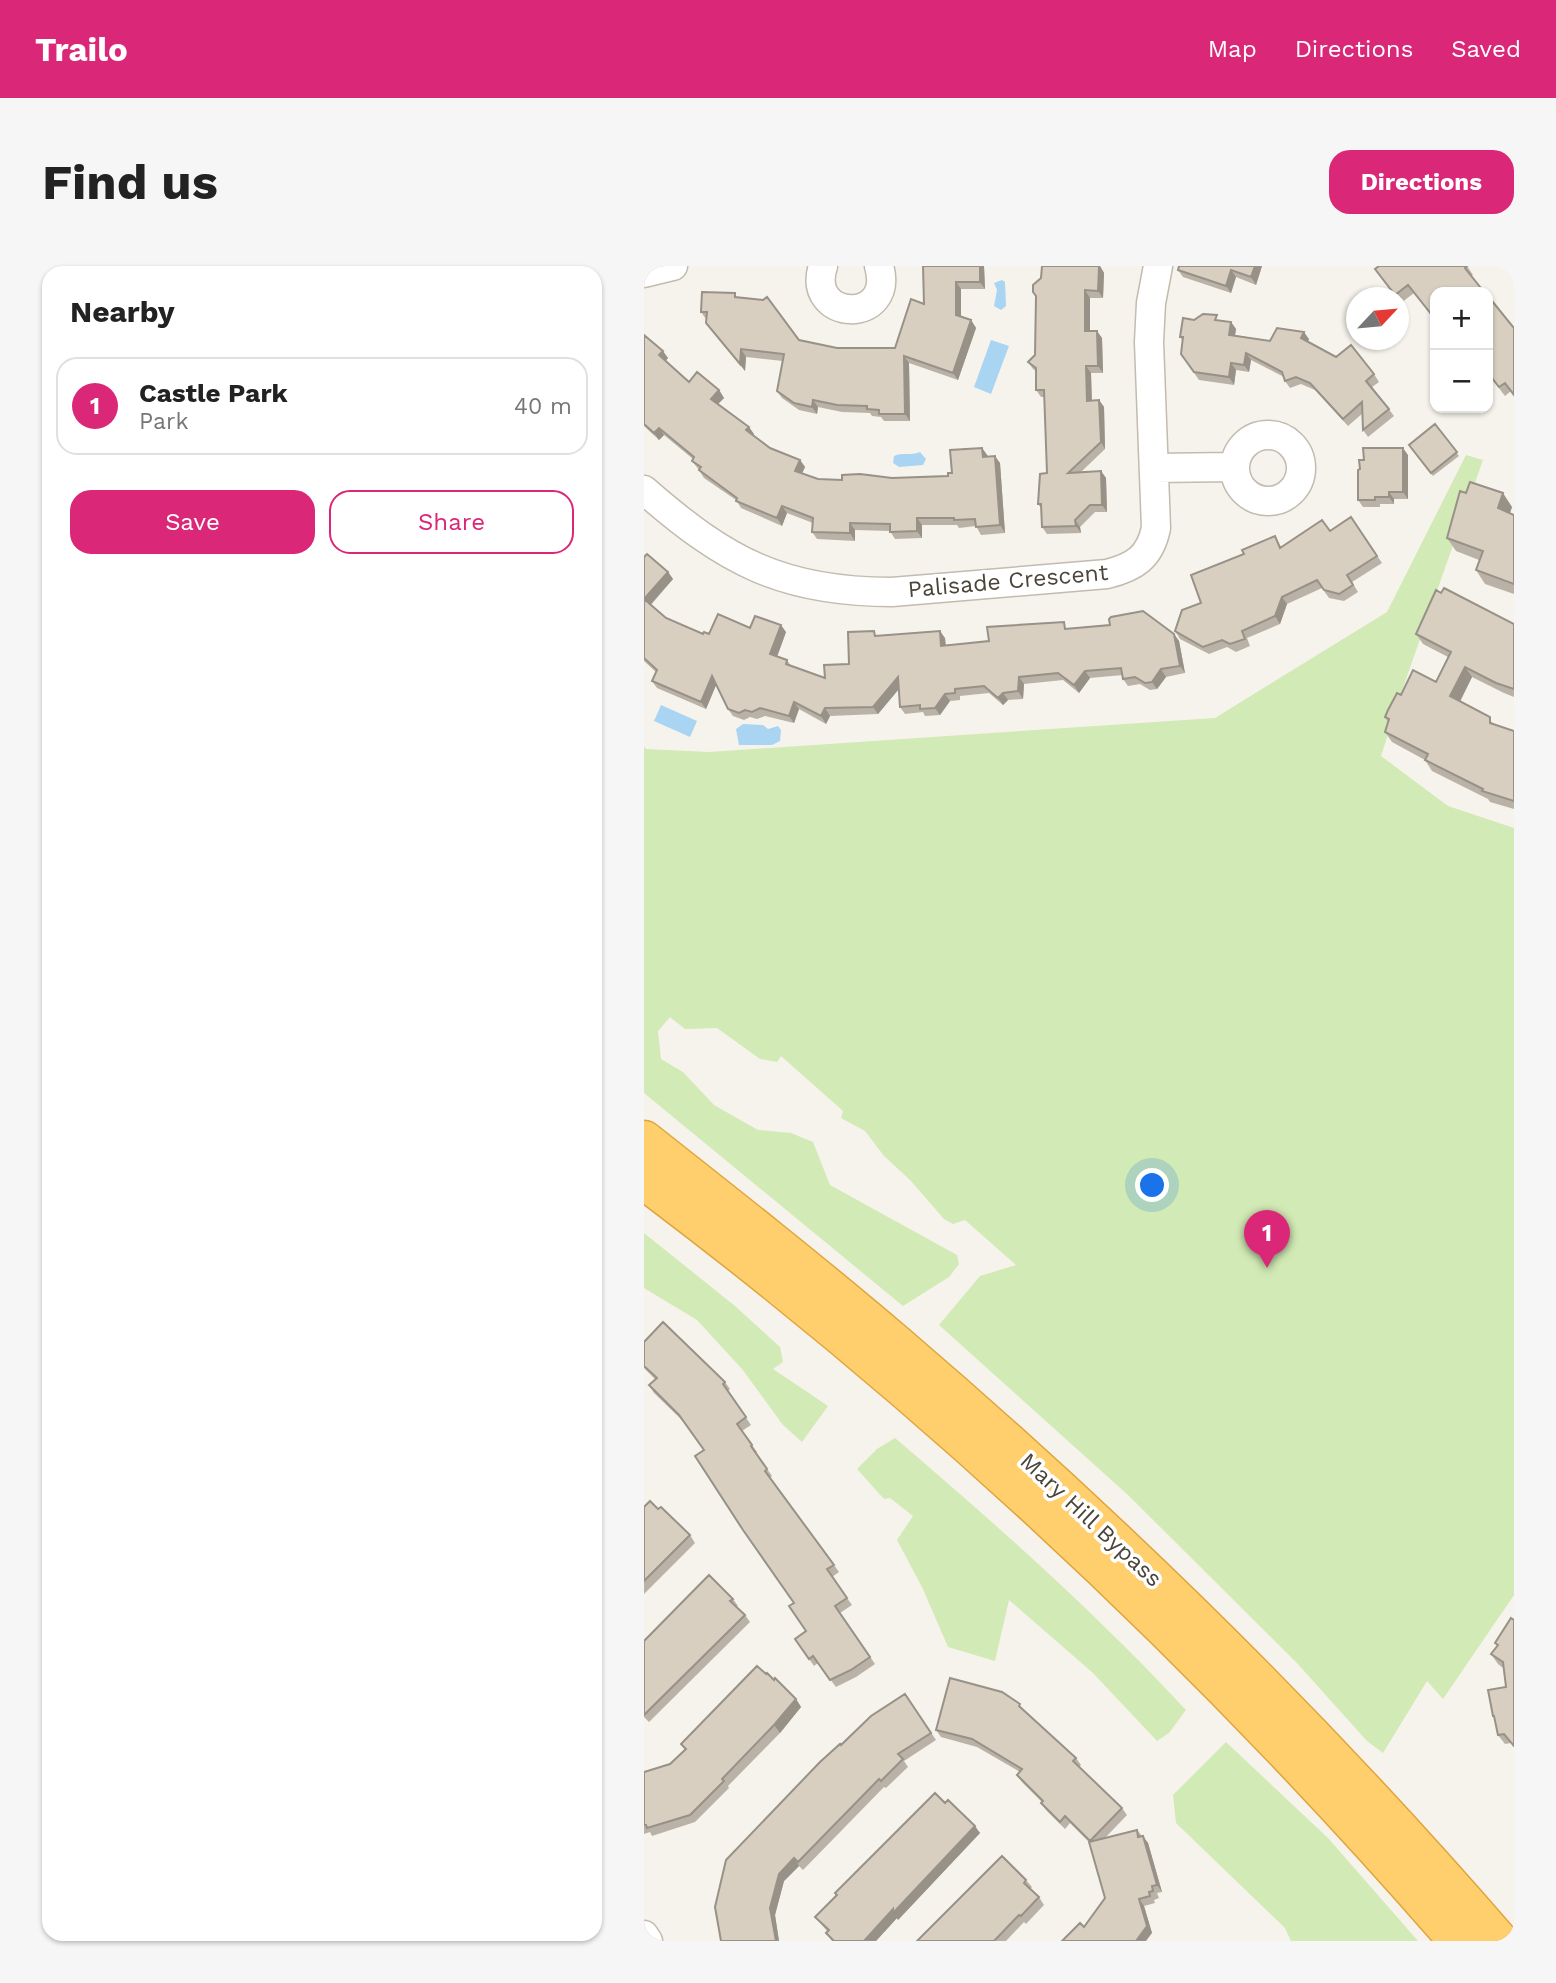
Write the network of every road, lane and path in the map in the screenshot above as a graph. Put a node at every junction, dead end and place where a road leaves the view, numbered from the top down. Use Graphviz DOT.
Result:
graph roads {
  1 [pos="673,266"];
  2 [pos="819,266"];
  3 [pos="879,266"];
  4 [pos="1158,266"];
  5 [pos="644,273"];
  6 [pos="1234,467"];
  7 [pos="1154,468"];
  8 [pos="644,490"];
  9 [pos="644,1140"];
  10 [pos="644,1180"];
  11 [pos="644,1936"];
  12 [pos="648,1941"];
  13 [pos="1458,1941"];
  14 [pos="1499,1941"];
  1 -- 5 [label="street"];
  2 -- 3 [label="street"];
  4 -- 7 [label="street, Palisade Crescent"];
  6 -- 7 [label="street"];
  7 -- 8 [label="street, Palisade Crescent"];
  9 -- 14 [label="highway, Mary Hill Bypass"];
  10 -- 13 [label="highway, Mary Hill Bypass"];
  11 -- 12 [label="street"];
}
